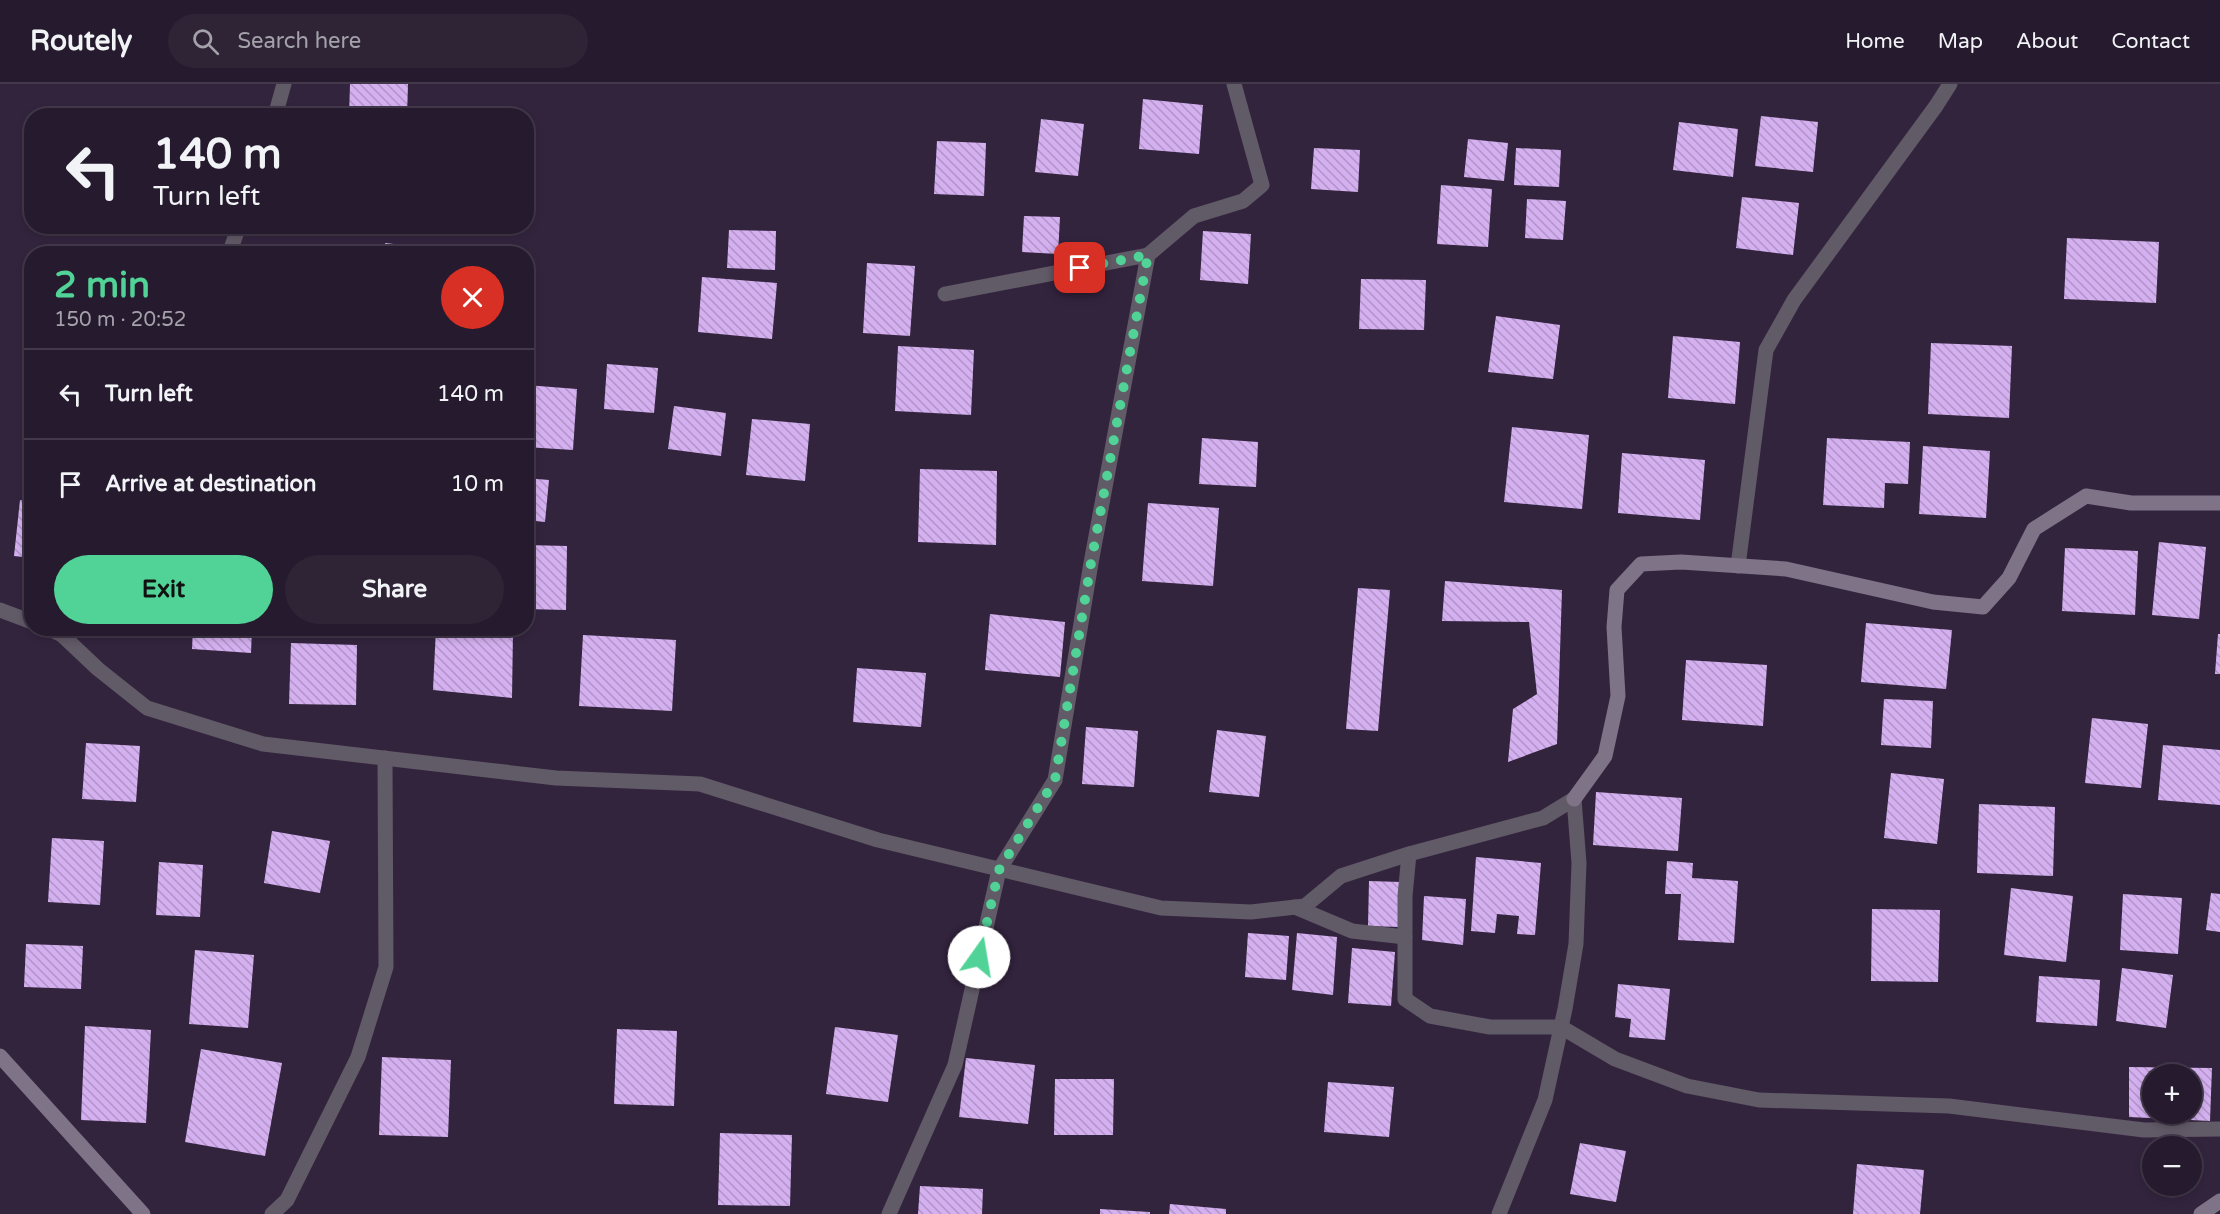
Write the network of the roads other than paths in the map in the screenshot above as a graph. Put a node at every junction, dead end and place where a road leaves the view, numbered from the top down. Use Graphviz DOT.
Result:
graph roads {
  1 [pos="284,84"];
  2 [pos="1234,84"];
  3 [pos="1950,84"];
  4 [pos="277,108"];
  5 [pos="1148,255"];
  6 [pos="945,294"];
  7 [pos="2220,502"];
  8 [pos="1738,566"];
  9 [pos="0,610"];
  10 [pos="24,619"];
  11 [pos="73,636"];
  12 [pos="385,758"];
  13 [pos="1574,799"];
  14 [pos="1409,854"];
  15 [pos="999,870"];
  16 [pos="1295,907"];
  17 [pos="1404,937"];
  18 [pos="1561,1027"];
  19 [pos="0,1056"];
  20 [pos="2220,1129"];
  21 [pos="2220,1201"];
  22 [pos="143,1214"];
  23 [pos="272,1214"];
  24 [pos="889,1214"];
  25 [pos="1499,1214"];
  26 [pos="2201,1214"];
  1 -- 4 [label="street"];
  2 -- 5 [label="street"];
  3 -- 8 [label="street"];
  5 -- 6 [label="street"];
  5 -- 15 [label="street"];
  7 -- 8 [label="street"];
  8 -- 13 [label="street"];
  9 -- 10 [label="street"];
  11 -- 12 [label="street"];
  12 -- 15 [label="street"];
  12 -- 23 [label="street"];
  13 -- 14 [label="street"];
  13 -- 18 [label="street"];
  14 -- 16 [label="street"];
  14 -- 17 [label="street"];
  15 -- 16 [label="street"];
  15 -- 24 [label="street"];
  16 -- 17 [label="street"];
  17 -- 18 [label="street"];
  18 -- 20 [label="street"];
  18 -- 25 [label="street"];
  19 -- 22 [label="street"];
  21 -- 26 [label="street"];
}
